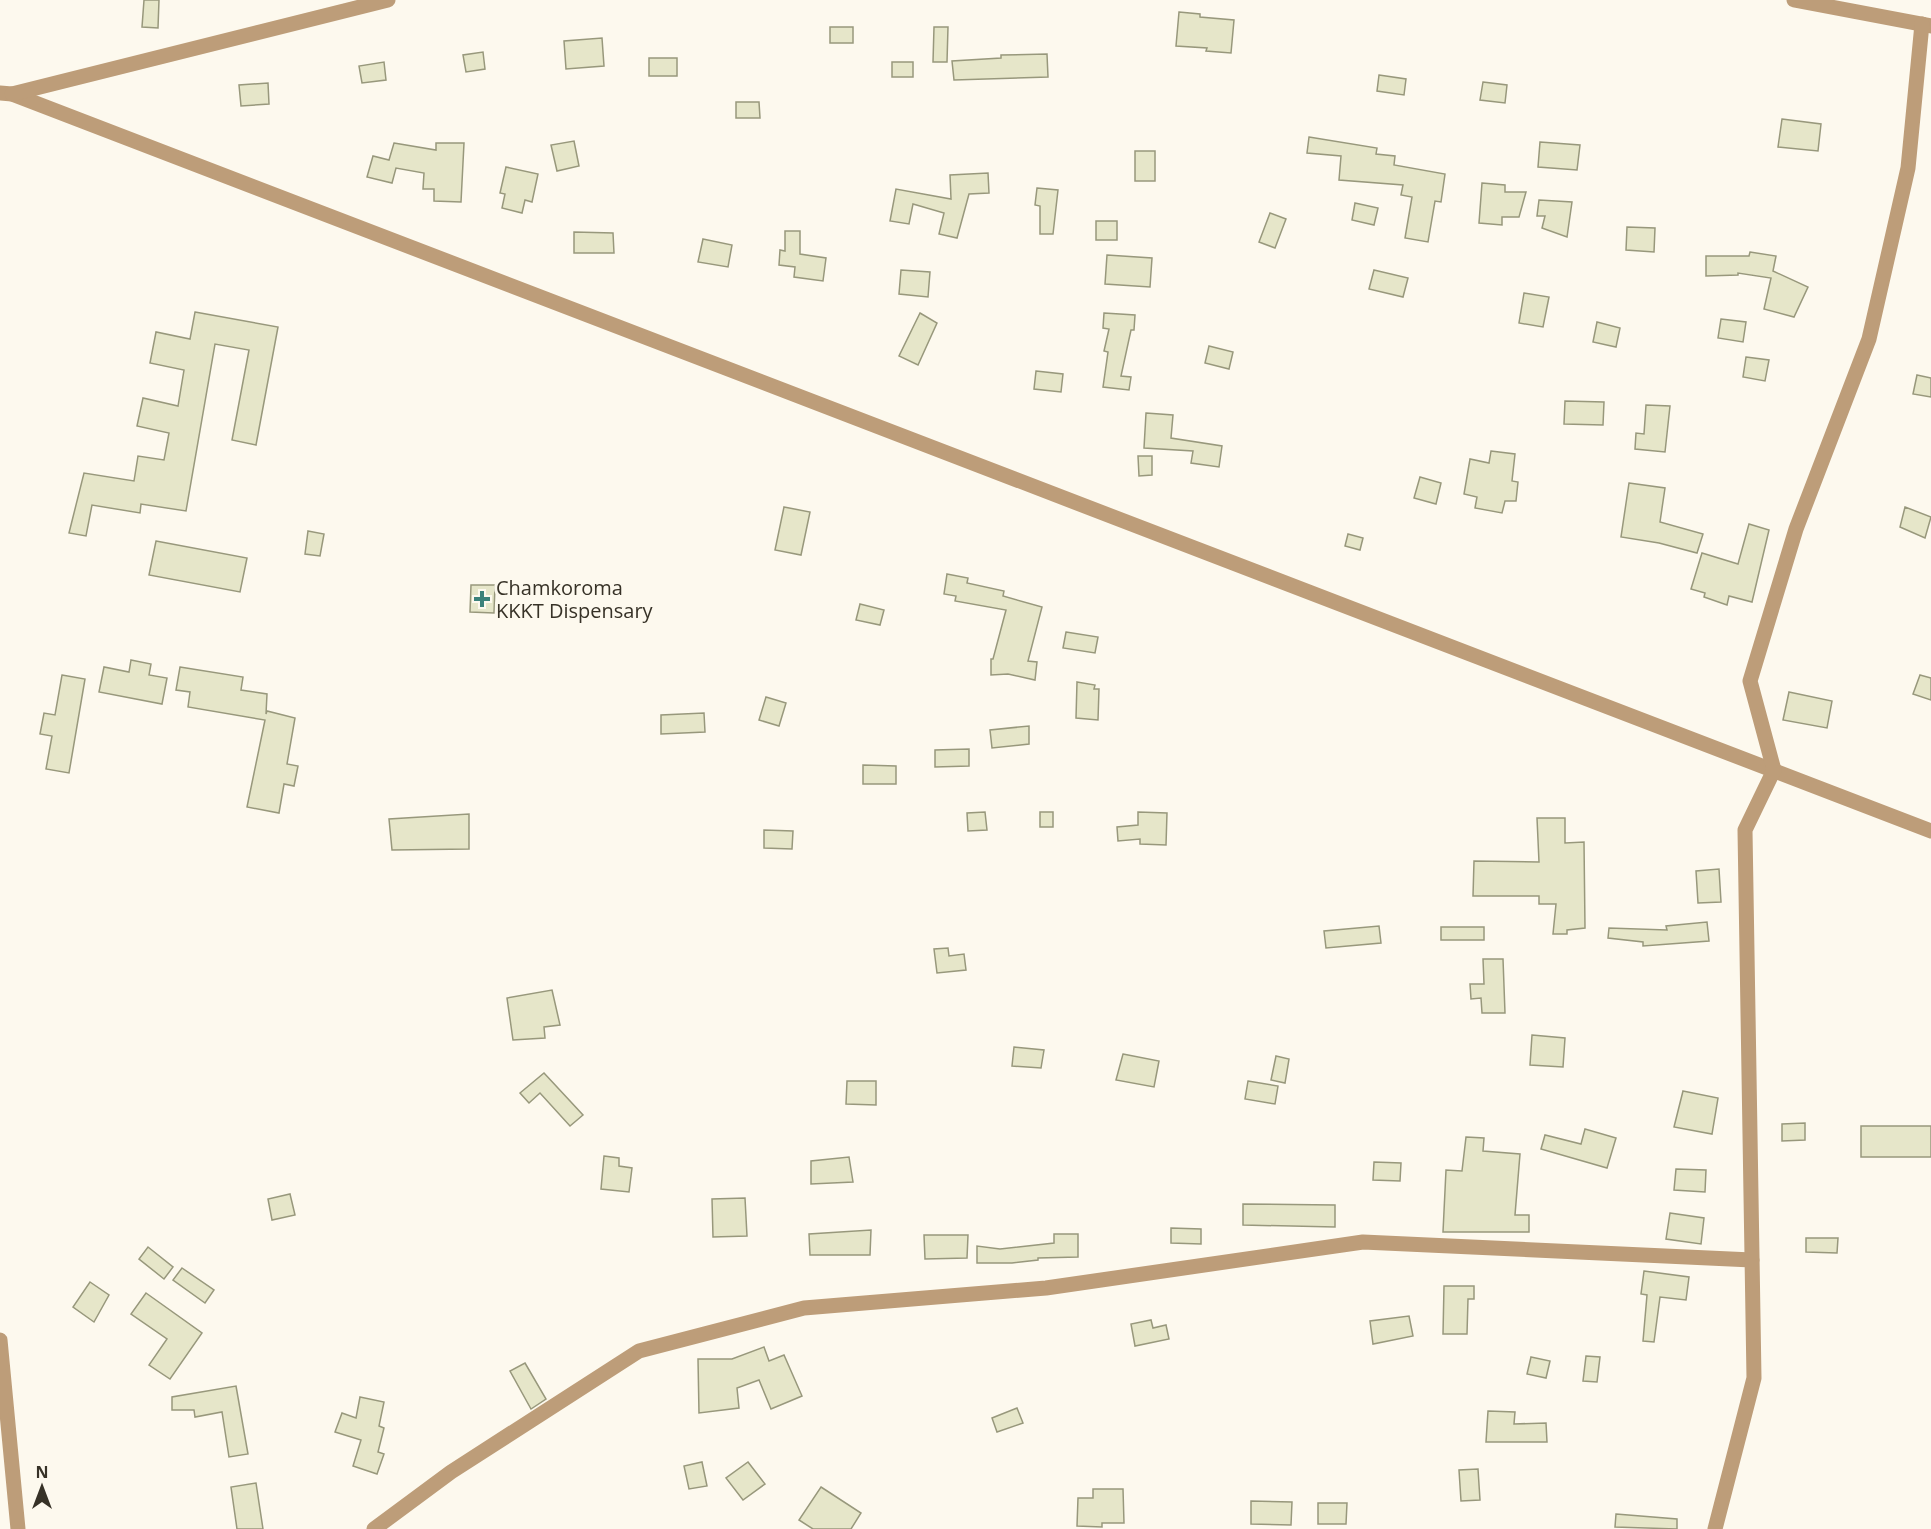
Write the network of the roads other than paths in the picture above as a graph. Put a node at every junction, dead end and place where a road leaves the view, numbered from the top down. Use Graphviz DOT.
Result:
graph roads {
  1 [pos="388,0"];
  2 [pos="1794,0"];
  3 [pos="1926,25"];
  4 [pos="6,94"];
  5 [pos="1774,770"];
  6 [pos="1931,831"];
  7 [pos="1752,1260"];
  8 [pos="0,1340"];
  9 [pos="18,1529"];
  10 [pos="374,1529"];
  11 [pos="1715,1529"];
  1 -- 4 [label="street"];
  2 -- 3 [label="street"];
  3 -- 5 [label="street"];
  4 -- 5 [label="street"];
  5 -- 6 [label="street"];
  5 -- 7 [label="street"];
  7 -- 10 [label="street"];
  7 -- 11 [label="street"];
  8 -- 9 [label="street"];
}
